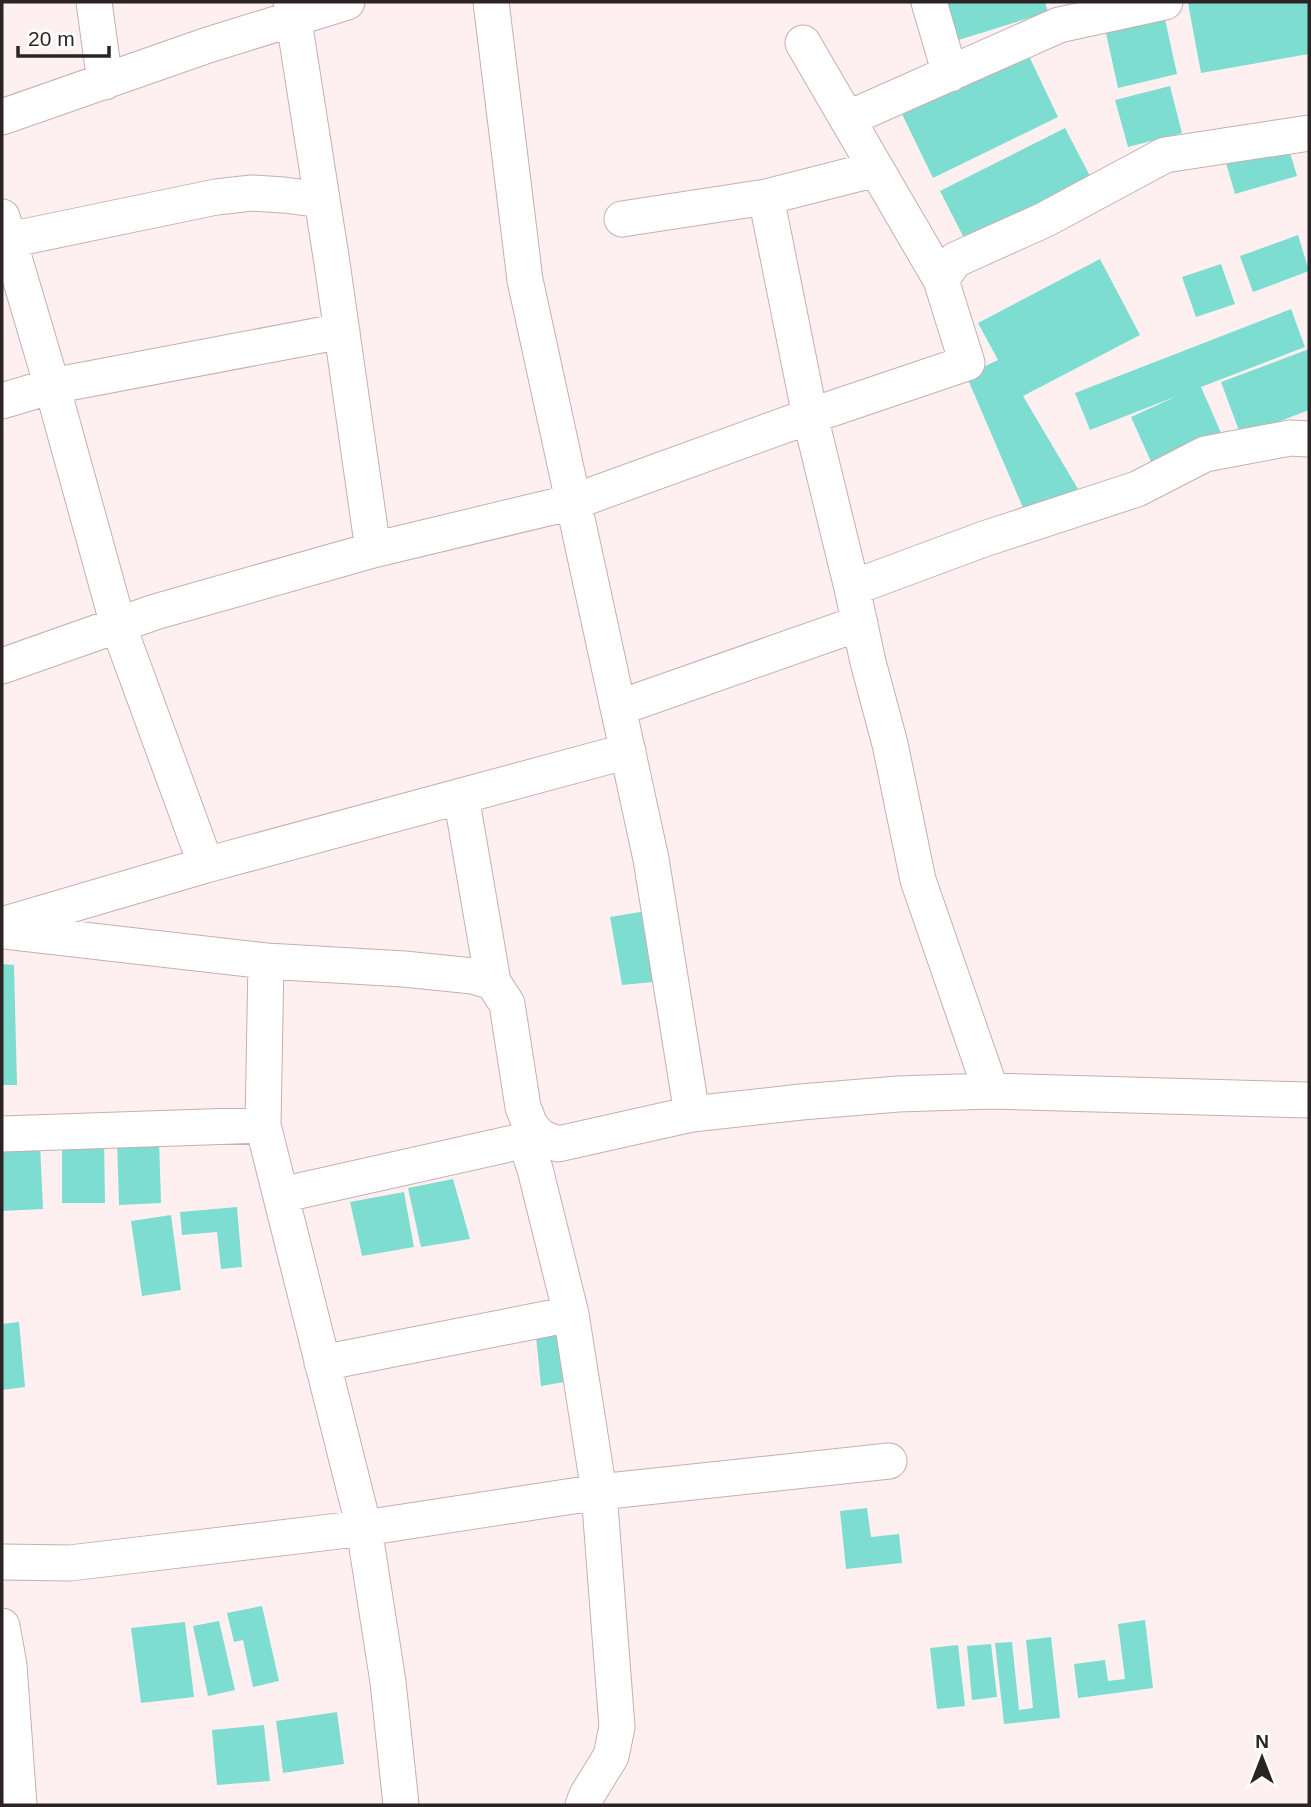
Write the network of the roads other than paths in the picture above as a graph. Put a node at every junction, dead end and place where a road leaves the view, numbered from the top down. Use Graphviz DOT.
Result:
graph roads {
  1 [pos="94,2"];
  2 [pos="347,2"];
  3 [pos="491,2"];
  4 [pos="929,2"];
  5 [pos="1165,2"];
  6 [pos="292,10"];
  7 [pos="803,43"];
  8 [pos="950,74"];
  9 [pos="105,82"];
  10 [pos="2,117"];
  11 [pos="847,119"];
  12 [pos="1309,133"];
  13 [pos="876,169"];
  14 [pos="766,197"];
  15 [pos="322,200"];
  16 [pos="622,219"];
  17 [pos="5,229"];
  18 [pos="941,280"];
  19 [pos="342,331"];
  20 [pos="52,386"];
  21 [pos="2,401"];
  22 [pos="810,416"];
  23 [pos="1309,439"];
  24 [pos="573,502"];
  25 [pos="373,550"];
  26 [pos="852,588"];
  27 [pos="860,623"];
  28 [pos="118,625"];
  29 [pos="2,666"];
  30 [pos="618,708"];
  31 [pos="628,751"];
  32 [pos="461,796"];
  33 [pos="206,865"];
  34 [pos="2,928"];
  35 [pos="266,961"];
  36 [pos="493,982"];
  37 [pos="991,1091"];
  38 [pos="1309,1100"];
  39 [pos="692,1114"];
  40 [pos="263,1125"];
  41 [pos="2,1134"];
  42 [pos="532,1139"];
  43 [pos="281,1195"];
  44 [pos="571,1314"];
  45 [pos="322,1363"];
  46 [pos="889,1461"];
  47 [pos="599,1492"];
  48 [pos="364,1528"];
  49 [pos="2,1562"];
  50 [pos="2,1626"];
  51 [pos="5,1665"];
  52 [pos="19,1805"];
  53 [pos="401,1805"];
  54 [pos="583,1805"];
  1 -- 9 [label="street"];
  2 -- 6 [label="street"];
  3 -- 24 [label="street"];
  4 -- 8 [label="street"];
  5 -- 8 [label="street"];
  6 -- 9 [label="street"];
  6 -- 15 [label="street"];
  7 -- 11 [label="street"];
  8 -- 11 [label="street"];
  9 -- 10 [label="street"];
  11 -- 13 [label="street"];
  12 -- 18 [label="street"];
  13 -- 14 [label="street"];
  13 -- 18 [label="street"];
  14 -- 16 [label="street"];
  14 -- 22 [label="street"];
  15 -- 17 [label="street"];
  15 -- 19 [label="street"];
  17 -- 20 [label="street"];
  18 -- 22 [label="street"];
  19 -- 20 [label="street"];
  19 -- 25 [label="street"];
  20 -- 21 [label="street"];
  20 -- 28 [label="street"];
  22 -- 24 [label="street"];
  22 -- 26 [label="street"];
  23 -- 26 [label="street"];
  24 -- 25 [label="street"];
  24 -- 30 [label="street"];
  25 -- 28 [label="street"];
  26 -- 27 [label="street"];
  27 -- 30 [label="street"];
  27 -- 37 [label="street"];
  28 -- 29 [label="street"];
  28 -- 33 [label="street"];
  30 -- 31 [label="street"];
  31 -- 32 [label="street"];
  31 -- 39 [label="street"];
  32 -- 33 [label="street"];
  32 -- 36 [label="street"];
  33 -- 34 [label="street"];
  34 -- 35 [label="street"];
  35 -- 36 [label="street"];
  35 -- 40 [label="street"];
  36 -- 42 [label="street"];
  37 -- 38 [label="street"];
  37 -- 39 [label="street"];
  39 -- 42 [label="street"];
  40 -- 41 [label="street"];
  40 -- 43 [label="street"];
  42 -- 43 [label="street"];
  42 -- 44 [label="street"];
  43 -- 45 [label="street"];
  44 -- 45 [label="street"];
  44 -- 47 [label="street"];
  45 -- 48 [label="street"];
  46 -- 47 [label="street"];
  47 -- 48 [label="street"];
  47 -- 54 [label="street"];
  48 -- 49 [label="street"];
  48 -- 53 [label="street"];
  50 -- 51 [label="street"];
  51 -- 52 [label="street"];
}
